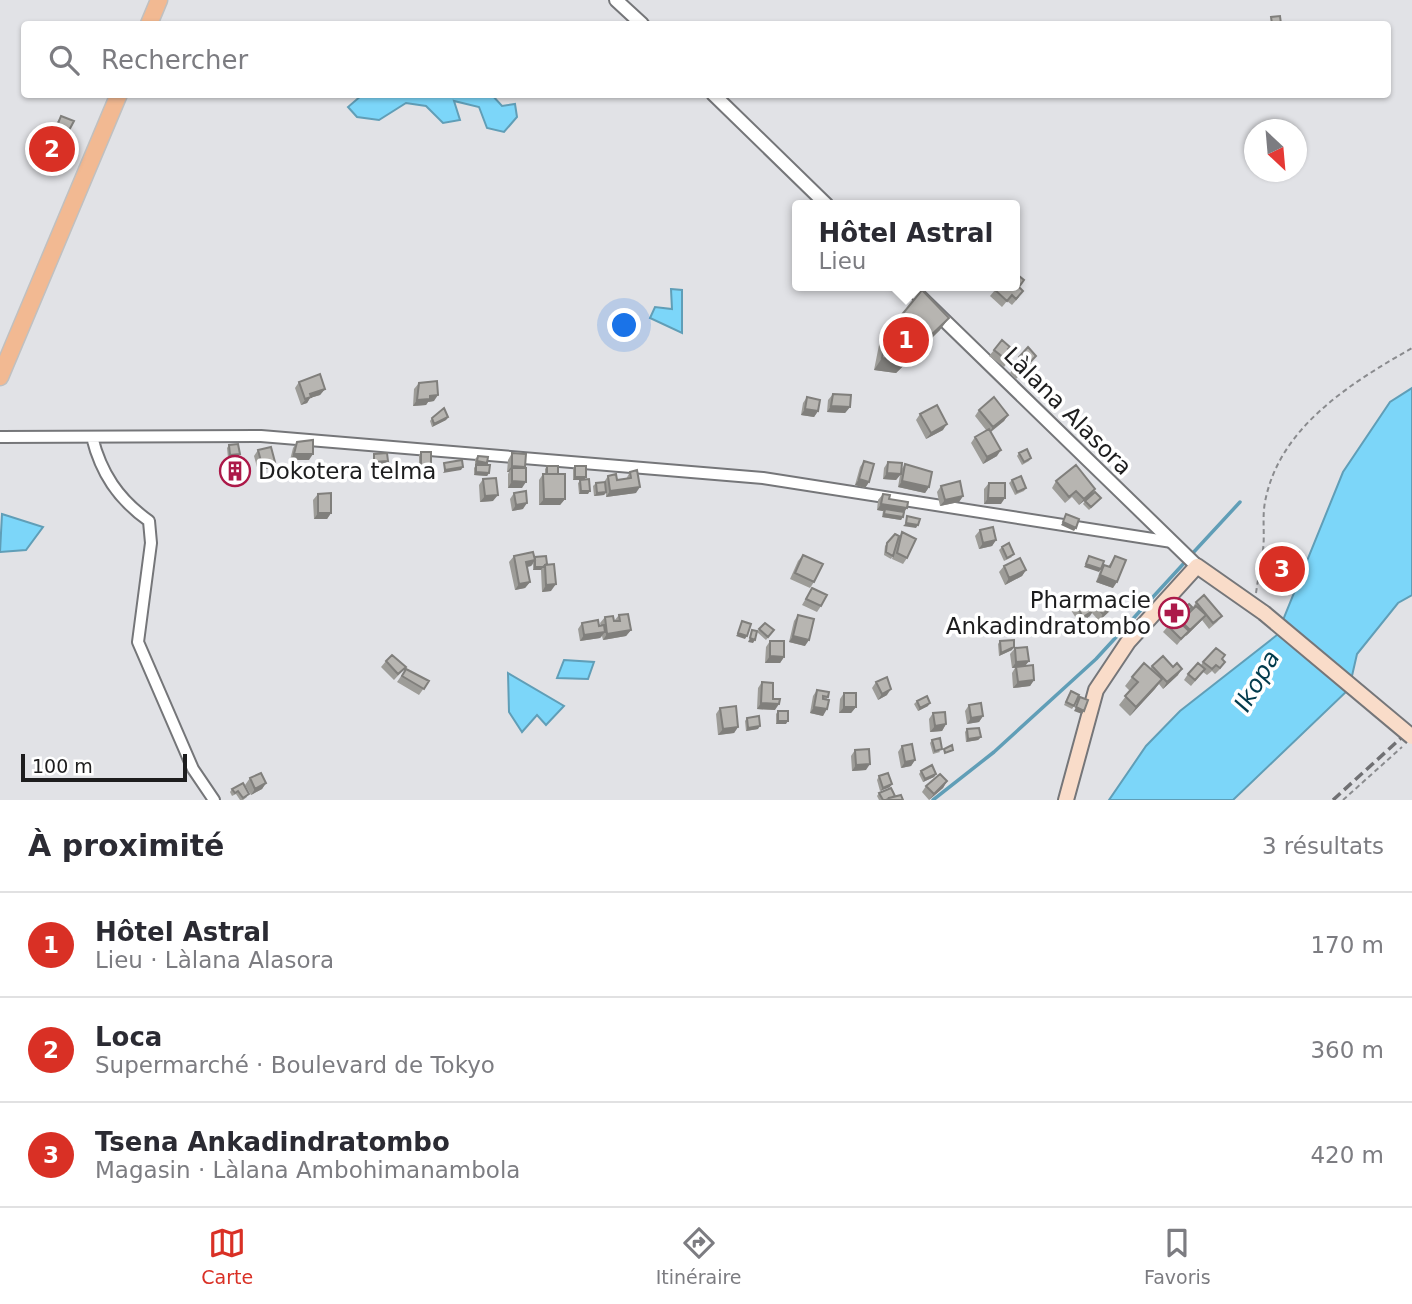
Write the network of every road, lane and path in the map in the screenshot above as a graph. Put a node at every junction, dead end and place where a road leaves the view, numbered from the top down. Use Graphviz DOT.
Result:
graph roads {
  1 [pos="159,0"];
  2 [pos="616,0"];
  3 [pos="150,21"];
  4 [pos="639,21"];
  5 [pos="117,98"];
  6 [pos="717,98"];
  7 [pos="822,200"];
  8 [pos="914,291"];
  9 [pos="1412,348"];
  10 [pos="0,377"];
  11 [pos="0,437"];
  12 [pos="92,437"];
  13 [pos="1172,542"];
  14 [pos="1197,566"];
  15 [pos="1259,609"];
  16 [pos="1407,742"];
  17 [pos="214,800"];
  18 [pos="1066,800"];
  19 [pos="1343,800"];
  1 -- 3 [label="main road"];
  2 -- 4 [label="street"];
  5 -- 10 [label="main road"];
  6 -- 7 [label="street"];
  8 -- 13 [label="street, Làlana Alasora"];
  9 -- 15 [label="path"];
  11 -- 12 [label="street"];
  12 -- 13 [label="street"];
  12 -- 17 [label="street"];
  13 -- 14 [label="street, Làlana Alasora"];
  14 -- 15 [label="main road"];
  14 -- 18 [label="main road"];
  15 -- 16 [label="main road, bridge"];
  16 -- 19 [label="path"];
}
